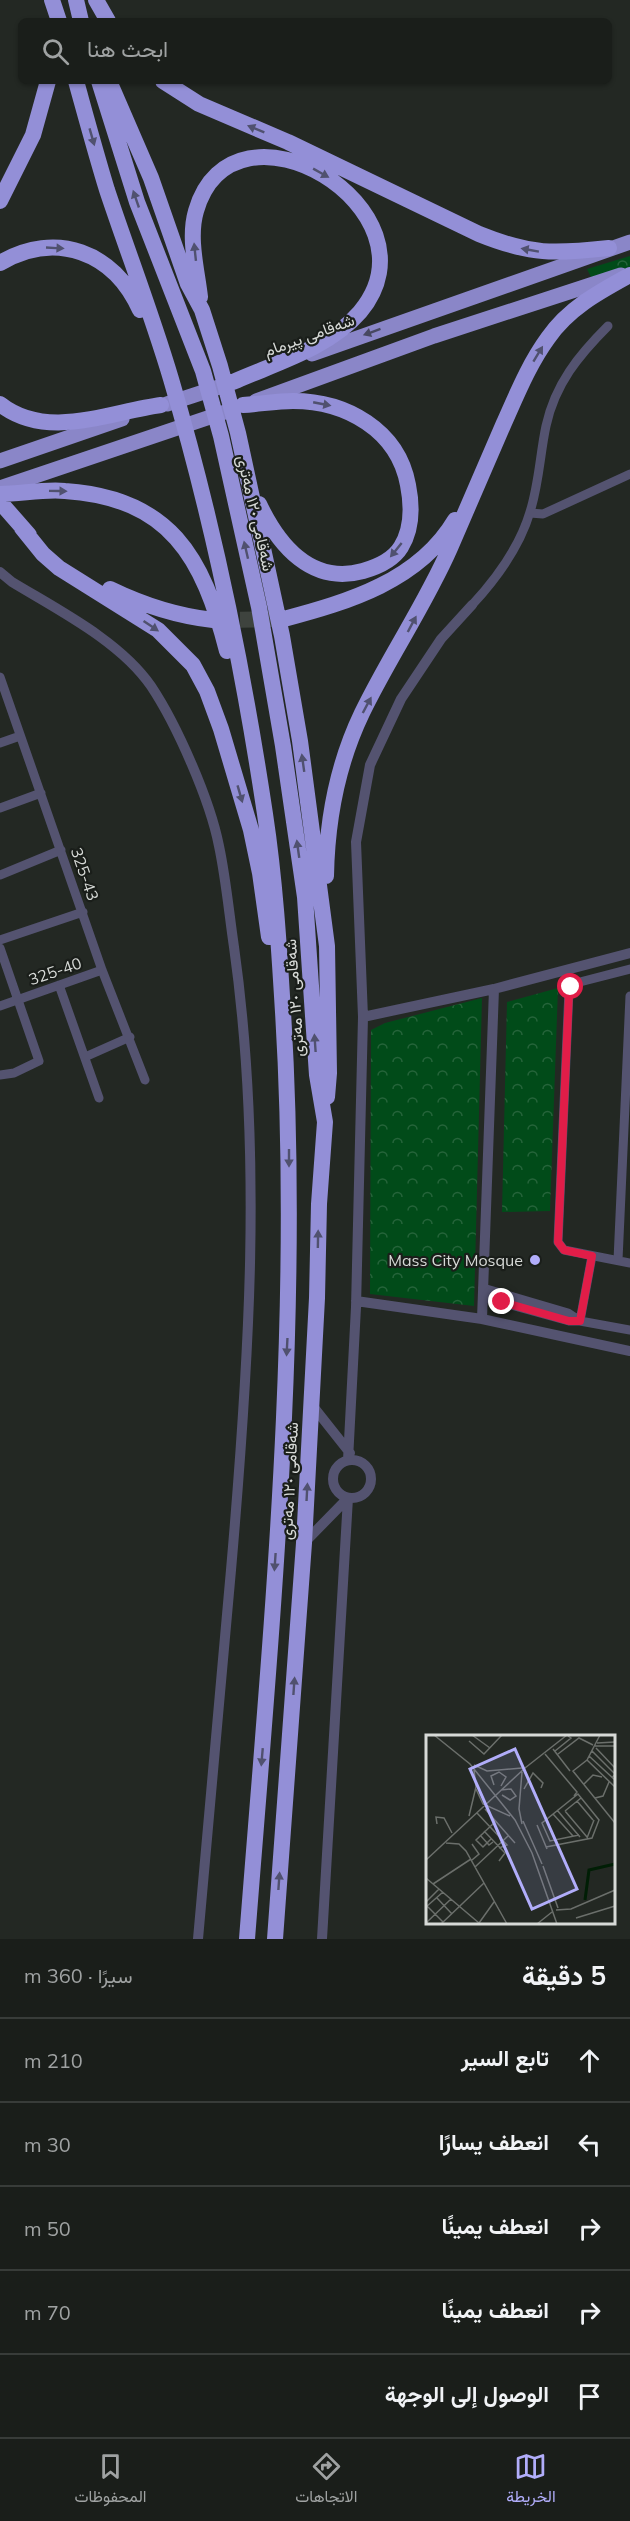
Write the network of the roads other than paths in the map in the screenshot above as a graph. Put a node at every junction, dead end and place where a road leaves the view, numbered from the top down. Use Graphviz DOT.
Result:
graph roads {
  1 [pos="42,0"];
  2 [pos="52,0"];
  3 [pos="76,0"];
  4 [pos="96,0"];
  5 [pos="46,18"];
  6 [pos="57,18"];
  7 [pos="80,18"];
  8 [pos="106,18"];
  9 [pos="47,84"];
  10 [pos="77,84"];
  11 [pos="100,84"];
  12 [pos="111,84"];
  13 [pos="168,84"];
  14 [pos="0,201"];
  15 [pos="630,242"];
  16 [pos="609,248"];
  17 [pos="0,262"];
  18 [pos="630,273"];
  19 [pos="202,310"];
  20 [pos="608,326"];
  21 [pos="167,379"];
  22 [pos="233,382"];
  23 [pos="0,404"];
  24 [pos="161,405"];
  25 [pos="243,405"];
  26 [pos="0,461"];
  27 [pos="245,468"];
  28 [pos="483,471"];
  29 [pos="630,474"];
  30 [pos="0,488"];
  31 [pos="0,494"];
  32 [pos="5,508"];
  33 [pos="530,513"];
  34 [pos="22,528"];
  35 [pos="0,572"];
  36 [pos="472,605"];
  37 [pos="219,610"];
  38 [pos="273,610"];
  39 [pos="0,677"];
  40 [pos="20,736"];
  41 [pos="0,743"];
  42 [pos="41,793"];
  43 [pos="0,808"];
  44 [pos="61,850"];
  45 [pos="0,875"];
  46 [pos="83,912"];
  47 [pos="0,940"];
  48 [pos="327,946"];
  49 [pos="0,948"];
  50 [pos="630,953"];
  51 [pos="630,969"];
  52 [pos="102,970"];
  53 [pos="59,986"];
  54 [pos="494,989"];
  55 [pos="630,996"];
  56 [pos="18,1000"];
  57 [pos="630,1002"];
  58 [pos="0,1006"];
  59 [pos="363,1017"];
  60 [pos="130,1037"];
  61 [pos="85,1057"];
  62 [pos="628,1070"];
  63 [pos="0,1075"];
  64 [pos="145,1080"];
  65 [pos="99,1098"];
  66 [pos="288,1099"];
  67 [pos="627,1109"];
  68 [pos="325,1122"];
  69 [pos="626,1187"];
  70 [pos="592,1256"];
  71 [pos="618,1260"];
  72 [pos="630,1263"];
  73 [pos="483,1292"];
  74 [pos="356,1301"];
  75 [pos="482,1319"];
  76 [pos="580,1321"];
  77 [pos="630,1330"];
  78 [pos="630,1351"];
  79 [pos="311,1404"];
  80 [pos="351,1457"];
  81 [pos="348,1498"];
  82 [pos="304,1543"];
  83 [pos="198,1939"];
  84 [pos="247,1939"];
  85 [pos="275,1939"];
  86 [pos="322,1939"];
  1 -- 5 [label="highway"];
  2 -- 6 [label="highway"];
  3 -- 7 [label="highway"];
  4 -- 8 [label="highway"];
  9 -- 14 [label="highway"];
  10 -- 21 [label="highway, one-way"];
  38 -- 11 [label="highway, شەقامی ١٢٠ مەتری, one-way"];
  12 -- 19 [label="highway"];
  16 -- 13 [label="highway, one-way"];
  15 -- 16 [label="highway, شەقامی پیرمام"];
  16 -- 22 [label="highway, شەقامی پیرمام, one-way"];
  17 -- 21 [label="highway, one-way"];
  18 -- 25 [label="highway"];
  28 -- 18 [label="highway, one-way"];
  19 -- 22 [label="highway, one-way"];
  19 -- 27 [label="highway"];
  20 -- 33 [label="street"];
  21 -- 37 [label="highway, شەقامی ١٢٠ مەتری"];
  22 -- 24 [label="highway, شەقامی پیرمام"];
  23 -- 24 [label="highway"];
  24 -- 26 [label="highway, شەقامی پیرمام"];
  25 -- 27 [label="highway, one-way"];
  25 -- 30 [label="highway"];
  27 -- 38 [label="highway"];
  28 -- 38 [label="highway"];
  48 -- 28 [label="highway, one-way"];
  29 -- 33 [label="street"];
  31 -- 37 [label="highway, one-way"];
  32 -- 34 [label="highway"];
  33 -- 36 [label="street"];
  34 -- 37 [label="highway"];
  34 -- 66 [label="highway, one-way"];
  35 -- 83 [label="street"];
  36 -- 59 [label="street"];
  37 -- 66 [label="highway, شەقامی ١٢٠ مەتری"];
  48 -- 38 [label="highway, one-way"];
  68 -- 38 [label="highway, شەقامی ١٢٠ مەتری, one-way"];
  39 -- 40 [label="street, 325-43"];
  40 -- 41 [label="street"];
  40 -- 42 [label="street, 325-43"];
  42 -- 43 [label="street"];
  42 -- 44 [label="street, 325-43"];
  44 -- 45 [label="street"];
  44 -- 46 [label="street, 325-43"];
  46 -- 47 [label="street"];
  46 -- 52 [label="street, 325-43"];
  48 -- 68 [label="highway"];
  49 -- 56 [label="street"];
  50 -- 54 [label="street"];
  51 -- 70 [label="street"];
  52 -- 53 [label="street, 325-40"];
  52 -- 60 [label="street, 325-43"];
  53 -- 56 [label="street, 325-40"];
  53 -- 61 [label="street"];
  54 -- 59 [label="street"];
  54 -- 73 [label="street"];
  55 -- 57 [label="street"];
  56 -- 58 [label="street, 325-40"];
  56 -- 63 [label="street"];
  57 -- 62 [label="street"];
  59 -- 74 [label="street"];
  60 -- 61 [label="street"];
  60 -- 64 [label="street, 325-43"];
  61 -- 65 [label="street"];
  62 -- 67 [label="street"];
  66 -- 84 [label="highway, شەقامی ١٢٠ مەتری, one-way"];
  67 -- 69 [label="street"];
  79 -- 68 [label="highway, شەقامی ١٢٠ مەتری, one-way"];
  69 -- 71 [label="street"];
  70 -- 71 [label="street"];
  70 -- 76 [label="street"];
  71 -- 72 [label="street"];
  73 -- 75 [label="street"];
  73 -- 76 [label="street"];
  74 -- 75 [label="street"];
  74 -- 80 [label="street"];
  75 -- 78 [label="street"];
  76 -- 77 [label="street"];
  79 -- 80 [label="street"];
  82 -- 79 [label="highway, شەقامی ١٢٠ مەتری, one-way"];
  80 -- 81 [label="street"];
  80 -- 81 [label="street"];
  81 -- 82 [label="street"];
  81 -- 86 [label="street"];
  85 -- 82 [label="highway, شەقامی ١٢٠ مەتری, one-way"];
}
